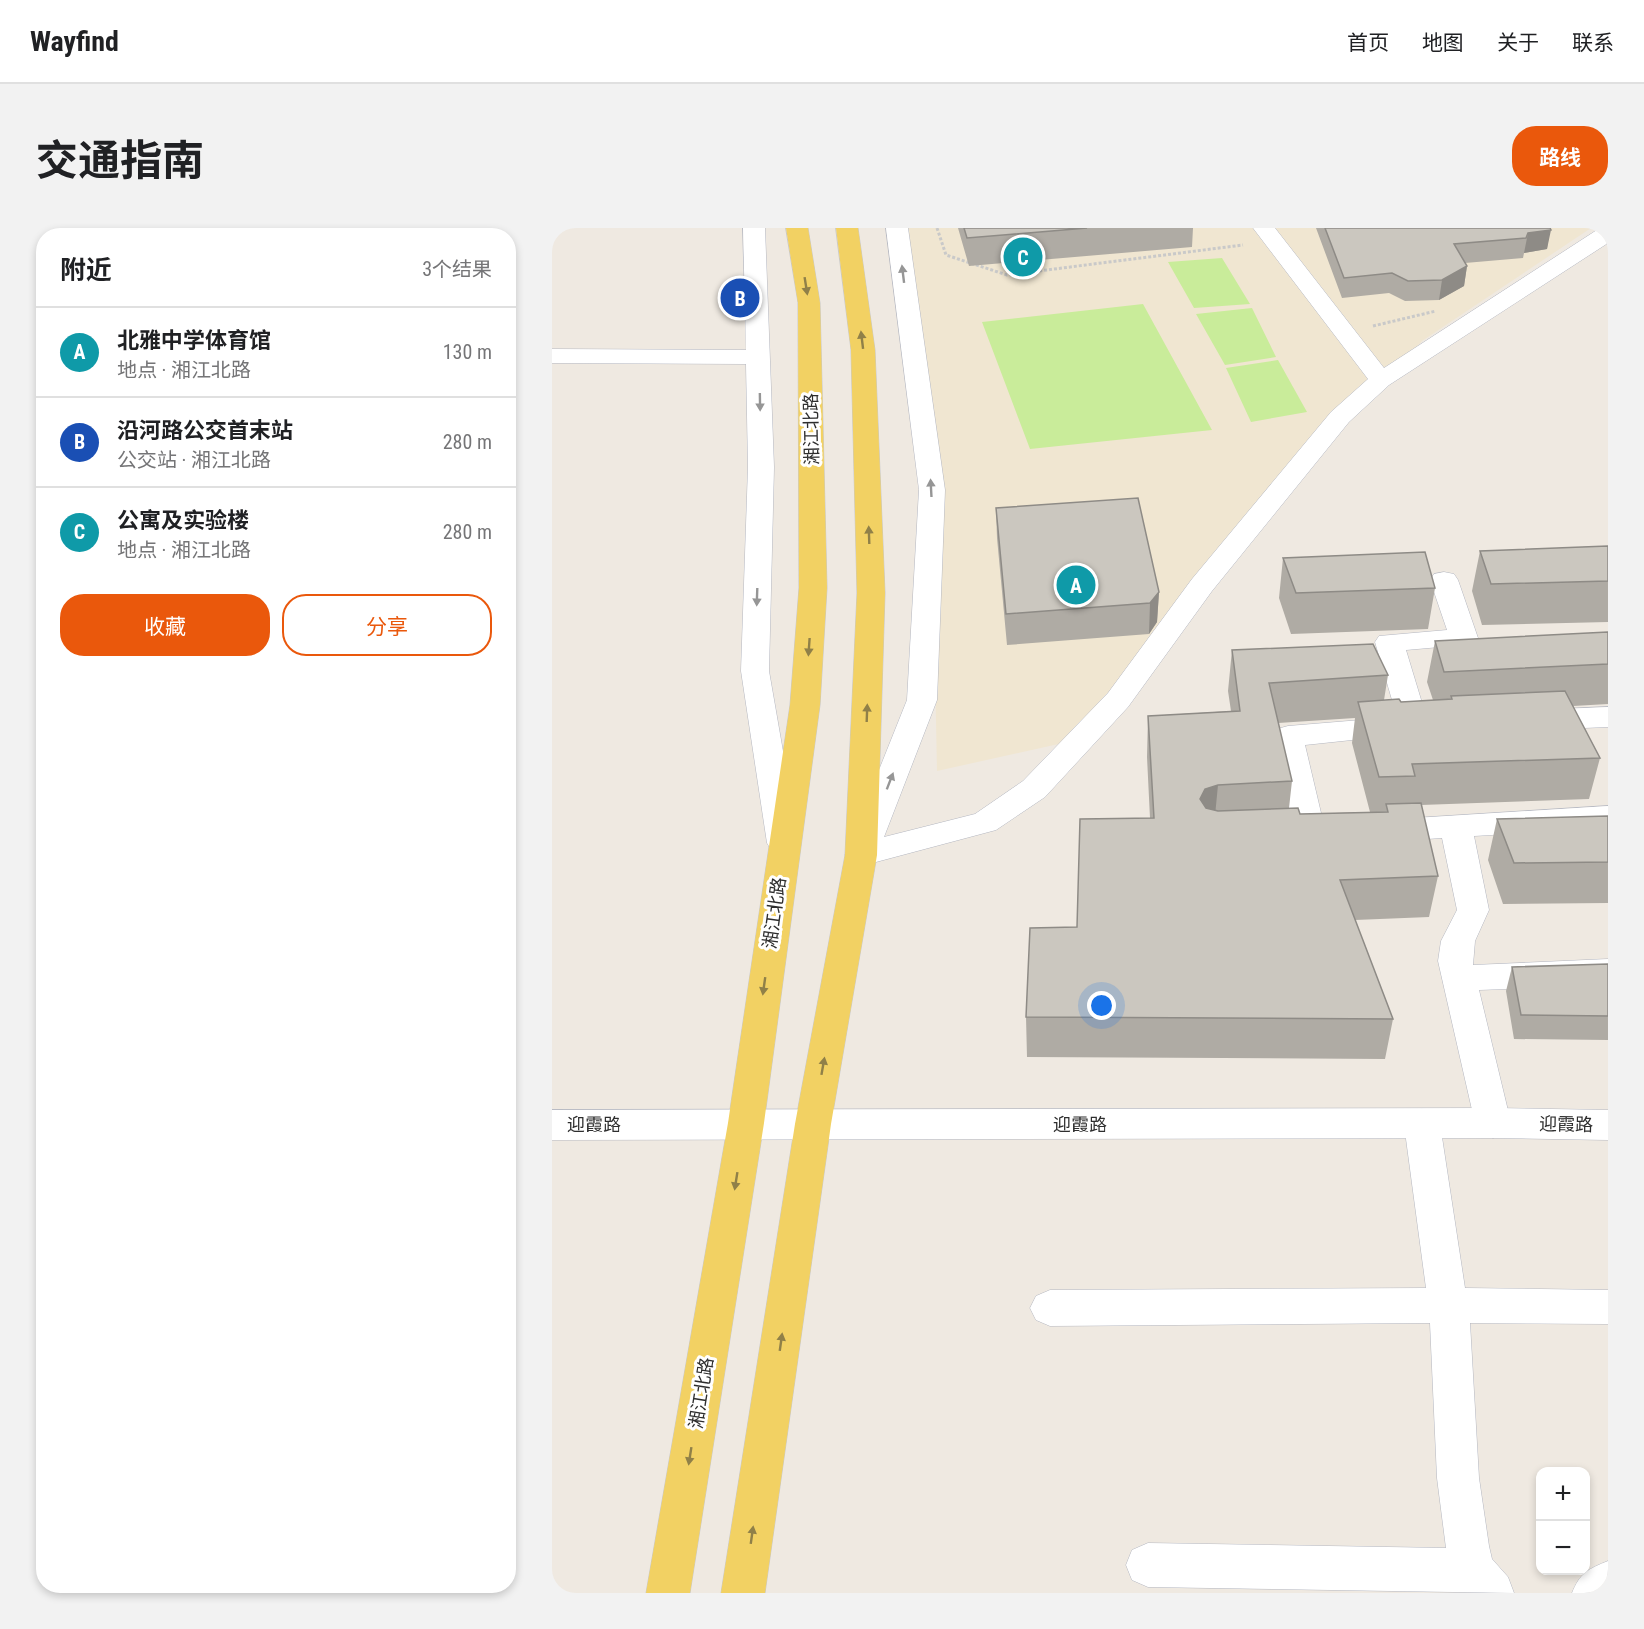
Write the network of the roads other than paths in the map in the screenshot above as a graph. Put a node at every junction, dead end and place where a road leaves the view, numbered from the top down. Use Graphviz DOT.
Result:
graph roads {
  1 [pos="754,228"];
  2 [pos="797,228"];
  3 [pos="847,228"];
  4 [pos="897,228"];
  5 [pos="1608,232"];
  6 [pos="1269,235"];
  7 [pos="552,356"];
  8 [pos="759,357"];
  9 [pos="1382,380"];
  10 [pos="1443,580"];
  11 [pos="1608,717"];
  12 [pos="1505,722"];
  13 [pos="1608,817"];
  14 [pos="1456,828"];
  15 [pos="783,844"];
  16 [pos="861,855"];
  17 [pos="1608,972"];
  18 [pos="1459,978"];
  19 [pos="746,1123"];
  20 [pos="1493,1123"];
  21 [pos="813,1124"];
  22 [pos="1422,1124"];
  23 [pos="552,1125"];
  24 [pos="1608,1125"];
  25 [pos="1448,1305"];
  26 [pos="1608,1307"];
  27 [pos="1050,1308"];
  28 [pos="1148,1564"];
  29 [pos="1483,1582"];
  30 [pos="1608,1582"];
  31 [pos="668,1593"];
  32 [pos="744,1593"];
  33 [pos="1593,1593"];
  1 -- 8 [label="street"];
  2 -- 15 [label="main road, 湘江北路, one-way"];
  16 -- 3 [label="main road, one-way"];
  16 -- 4 [label="street, one-way"];
  5 -- 9 [label="street"];
  6 -- 9 [label="street"];
  7 -- 8 [label="street"];
  8 -- 15 [label="street, one-way"];
  9 -- 16 [label="street"];
  10 -- 14 [label="street"];
  11 -- 12 [label="street"];
  13 -- 14 [label="street"];
  14 -- 18 [label="street"];
  15 -- 19 [label="main road, 湘江北路, one-way"];
  21 -- 16 [label="main road, one-way"];
  17 -- 18 [label="street"];
  18 -- 20 [label="street"];
  19 -- 21 [label="street, 迎霞路"];
  19 -- 23 [label="street, 迎霞路"];
  19 -- 31 [label="main road, 湘江北路, one-way"];
  20 -- 22 [label="street, 迎霞路"];
  20 -- 24 [label="street, 迎霞路"];
  21 -- 22 [label="street, 迎霞路"];
  32 -- 21 [label="main road, one-way"];
  22 -- 25 [label="street"];
  25 -- 26 [label="street"];
  25 -- 27 [label="street"];
  25 -- 29 [label="street"];
  28 -- 29 [label="street"];
  30 -- 33 [label="street"];
}
